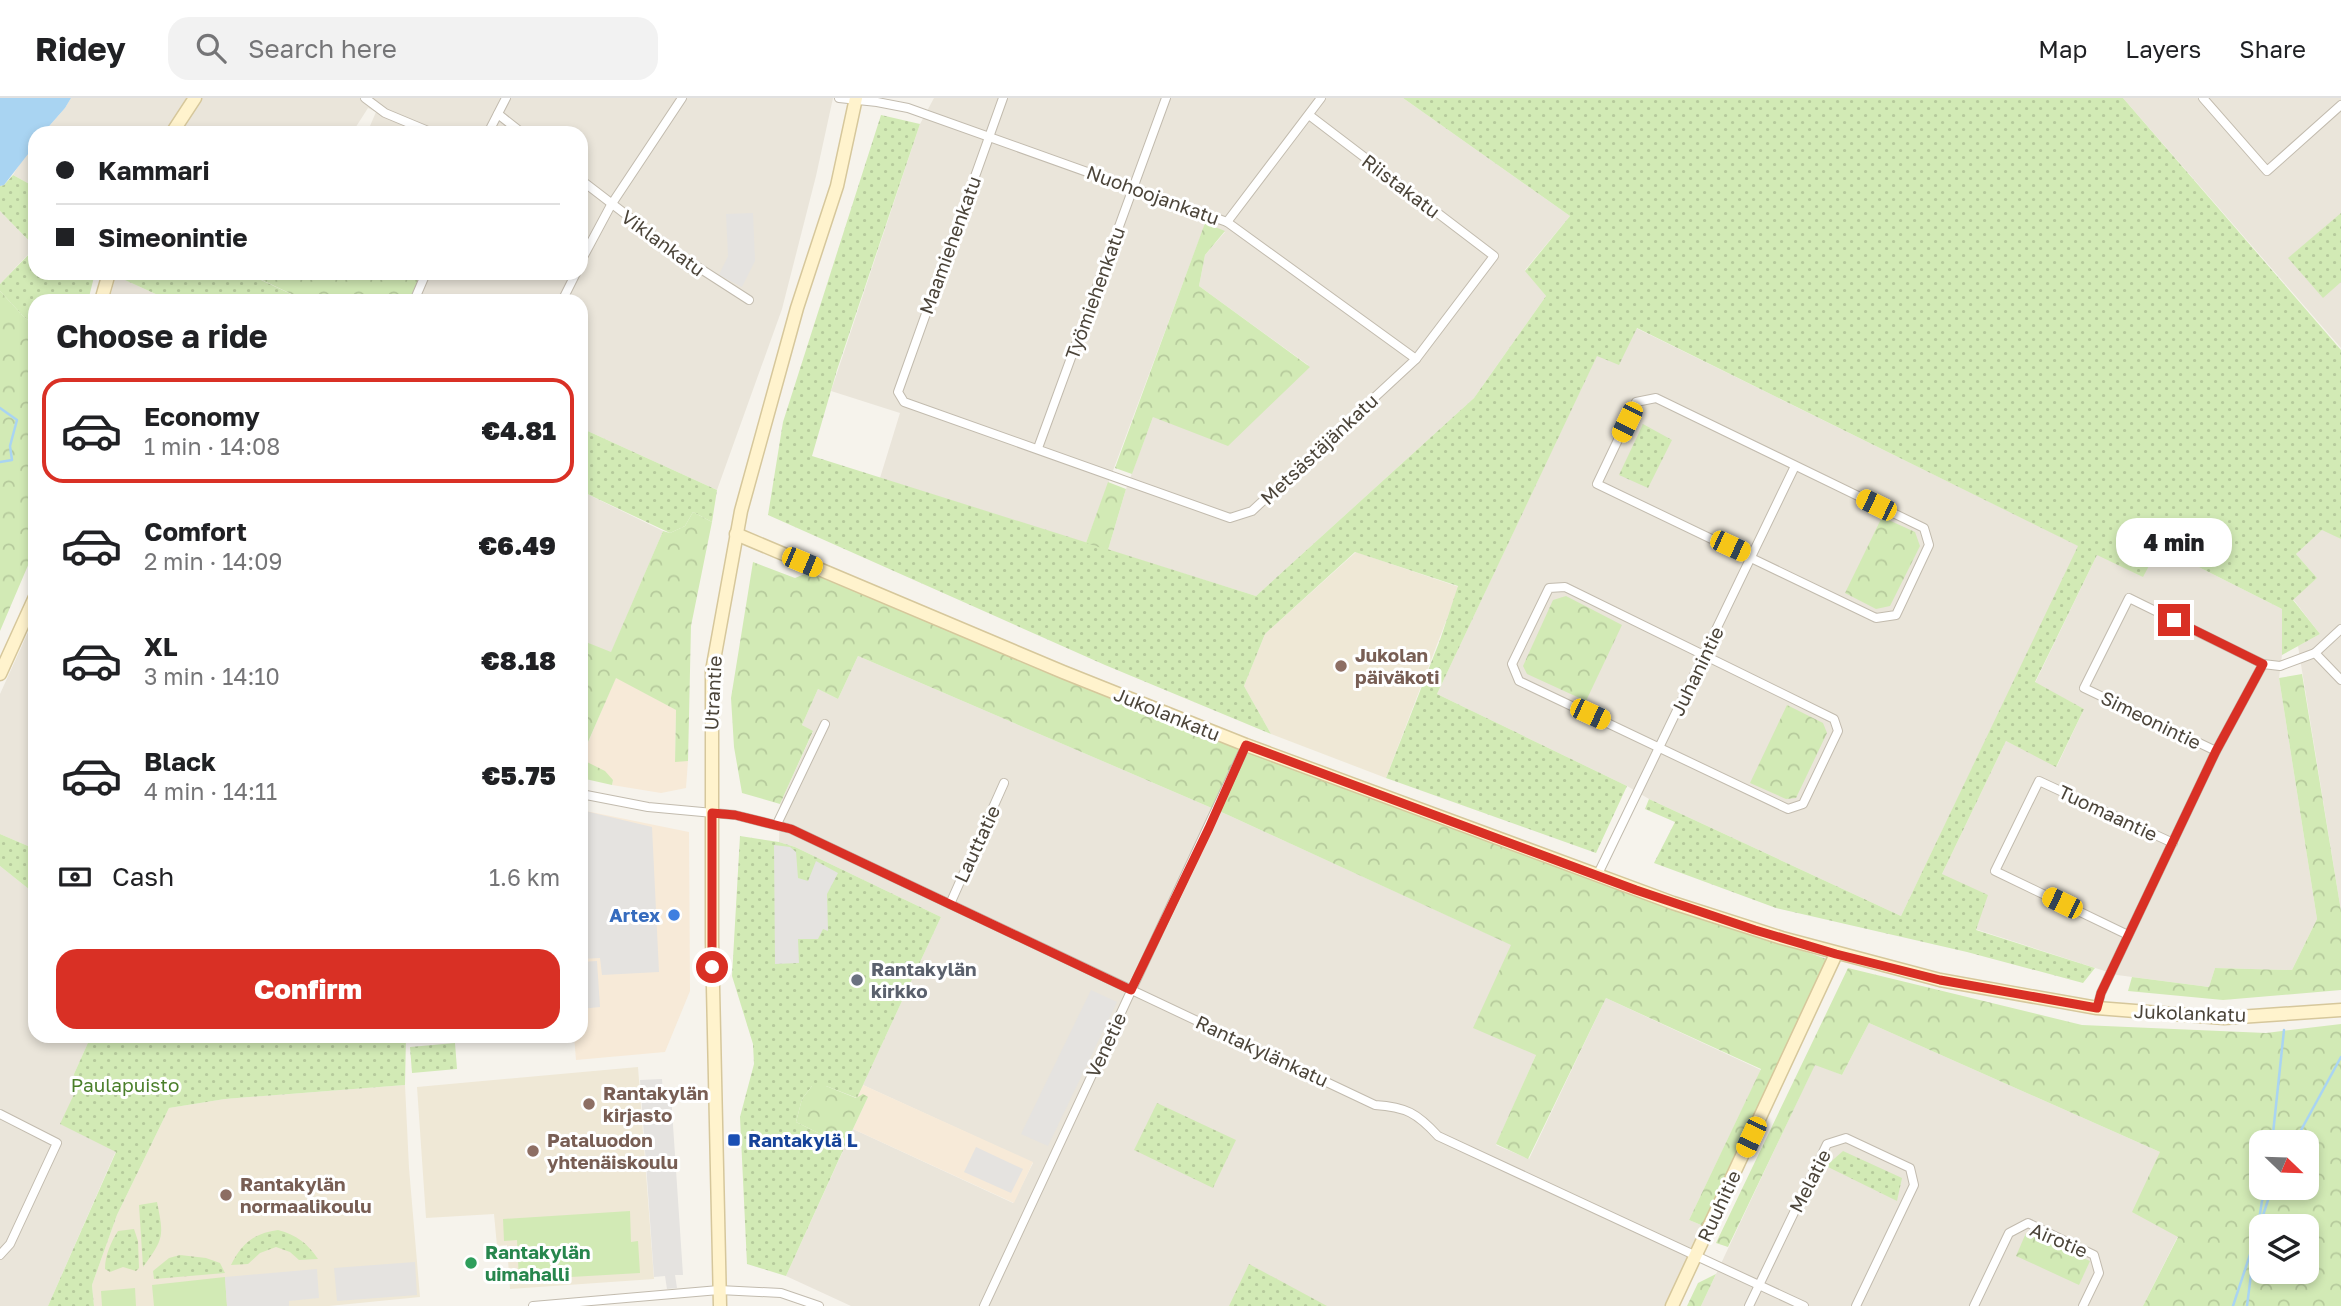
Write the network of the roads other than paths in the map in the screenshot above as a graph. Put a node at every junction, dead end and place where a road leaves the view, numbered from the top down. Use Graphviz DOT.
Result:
graph roads {
  1 [pos="195,98"];
  2 [pos="365,98"];
  3 [pos="506,98"];
  4 [pos="682,98"];
  5 [pos="839,98"];
  6 [pos="1003,98"];
  7 [pos="1166,98"];
  8 [pos="1321,98"];
  9 [pos="2203,98"];
  10 [pos="856,99"];
  11 [pos="2341,105"];
  12 [pos="498,114"];
  13 [pos="1309,115"];
  14 [pos="177,126"];
  15 [pos="416,126"];
  16 [pos="492,126"];
  17 [pos="513,126"];
  18 [pos="989,136"];
  19 [pos="588,186"];
  20 [pos="1133,188"];
  21 [pos="611,205"];
  22 [pos="1227,222"];
  23 [pos="588,248"];
  24 [pos="1494,256"];
  25 [pos="749,300"];
  26 [pos="1416,359"];
  27 [pos="898,392"];
  28 [pos="1038,449"];
  29 [pos="1796,466"];
  30 [pos="736,534"];
  31 [pos="1752,557"];
  32 [pos="28,612"];
  33 [pos="2341,629"];
  34 [pos="2315,653"];
  35 [pos="1706,654"];
  36 [pos="2263,664"];
  37 [pos="0,674"];
  38 [pos="2341,680"];
  39 [pos="825,724"];
  40 [pos="1246,745"];
  41 [pos="1660,748"];
  42 [pos="2216,751"];
  43 [pos="1004,783"];
  44 [pos="588,795"];
  45 [pos="712,813"];
  46 [pos="777,824"];
  47 [pos="2173,843"];
  48 [pos="1597,876"];
  49 [pos="950,904"];
  50 [pos="2128,935"];
  51 [pos="1836,954"];
  52 [pos="1131,990"];
  53 [pos="2097,1008"];
  54 [pos="2341,1010"];
  55 [pos="0,1114"];
  56 [pos="0,1255"];
  57 [pos="1696,1255"];
  58 [pos="1759,1285"];
  59 [pos="719,1290"];
  60 [pos="536,1306"];
  61 [pos="720,1306"];
  62 [pos="819,1306"];
  63 [pos="984,1306"];
  64 [pos="1672,1306"];
  65 [pos="1749,1306"];
  66 [pos="1804,1306"];
  67 [pos="1856,1306"];
  68 [pos="1974,1306"];
  69 [pos="2083,1306"];
  1 -- 14 [label="main road"];
  2 -- 15 [label="street"];
  3 -- 12 [label="street"];
  4 -- 21 [label="street"];
  5 -- 10 [label="street, Nuohoojankatu"];
  6 -- 18 [label="street, Maamiehenkatu"];
  7 -- 20 [label="street, Työmiehenkatu"];
  8 -- 13 [label="street"];
  9 -- 11 [label="street"];
  10 -- 18 [label="street, Nuohoojankatu"];
  10 -- 30 [label="main road, Utrantie"];
  12 -- 16 [label="street"];
  12 -- 17 [label="street"];
  13 -- 22 [label="street"];
  13 -- 24 [label="street, Riistakatu"];
  18 -- 20 [label="street, Nuohoojankatu"];
  18 -- 27 [label="street, Maamiehenkatu"];
  19 -- 21 [label="street, Viklankatu"];
  20 -- 22 [label="street, Nuohoojankatu"];
  20 -- 28 [label="street, Työmiehenkatu"];
  21 -- 23 [label="street"];
  21 -- 25 [label="street, Viklankatu"];
  22 -- 26 [label="street, Nuohoojankatu"];
  24 -- 26 [label="street, Metsästäjänkatu"];
  26 -- 28 [label="street, Metsästäjänkatu"];
  27 -- 28 [label="street, Metsästäjänkatu"];
  29 -- 31 [label="street, Juhanintie"];
  29 -- 31 [label="street"];
  29 -- 31 [label="street"];
  30 -- 40 [label="main road, Jukolankatu"];
  30 -- 45 [label="main road, Utrantie"];
  31 -- 35 [label="street, Juhanintie"];
  32 -- 37 [label="main road"];
  33 -- 34 [label="street"];
  34 -- 36 [label="street"];
  34 -- 38 [label="street"];
  35 -- 41 [label="street, Juhanintie"];
  35 -- 41 [label="street"];
  35 -- 41 [label="street"];
  36 -- 42 [label="street"];
  36 -- 42 [label="street, Simeonintie"];
  39 -- 46 [label="street"];
  40 -- 48 [label="main road, Jukolankatu"];
  40 -- 52 [label="street, Venetie"];
  41 -- 48 [label="street, Juhanintie"];
  42 -- 47 [label="street"];
  43 -- 49 [label="street, Lauttatie"];
  44 -- 45 [label="street, Rantakylänkatu"];
  45 -- 46 [label="street, Rantakylänkatu"];
  45 -- 59 [label="main road, Utrantie"];
  46 -- 49 [label="street, Rantakylänkatu"];
  47 -- 50 [label="street"];
  47 -- 50 [label="street, Tuomaantie"];
  48 -- 51 [label="main road, Jukolankatu"];
  49 -- 52 [label="street, Rantakylänkatu"];
  50 -- 53 [label="street"];
  51 -- 53 [label="main road, Jukolankatu"];
  51 -- 57 [label="main road, Ruuhitie"];
  52 -- 57 [label="street, Rantakylänkatu"];
  52 -- 63 [label="street, Venetie"];
  53 -- 54 [label="main road, Jukolankatu"];
  55 -- 56 [label="street"];
  57 -- 58 [label="street, Rantakylänkatu"];
  57 -- 64 [label="main road, Ruuhitie"];
  58 -- 65 [label="street"];
  58 -- 66 [label="street, Rantakylänkatu"];
  58 -- 67 [label="street, Melatie"];
  59 -- 60 [label="street"];
  59 -- 61 [label="main road, Utrantie"];
  59 -- 62 [label="street"];
  68 -- 69 [label="street, Airotie"];
}
